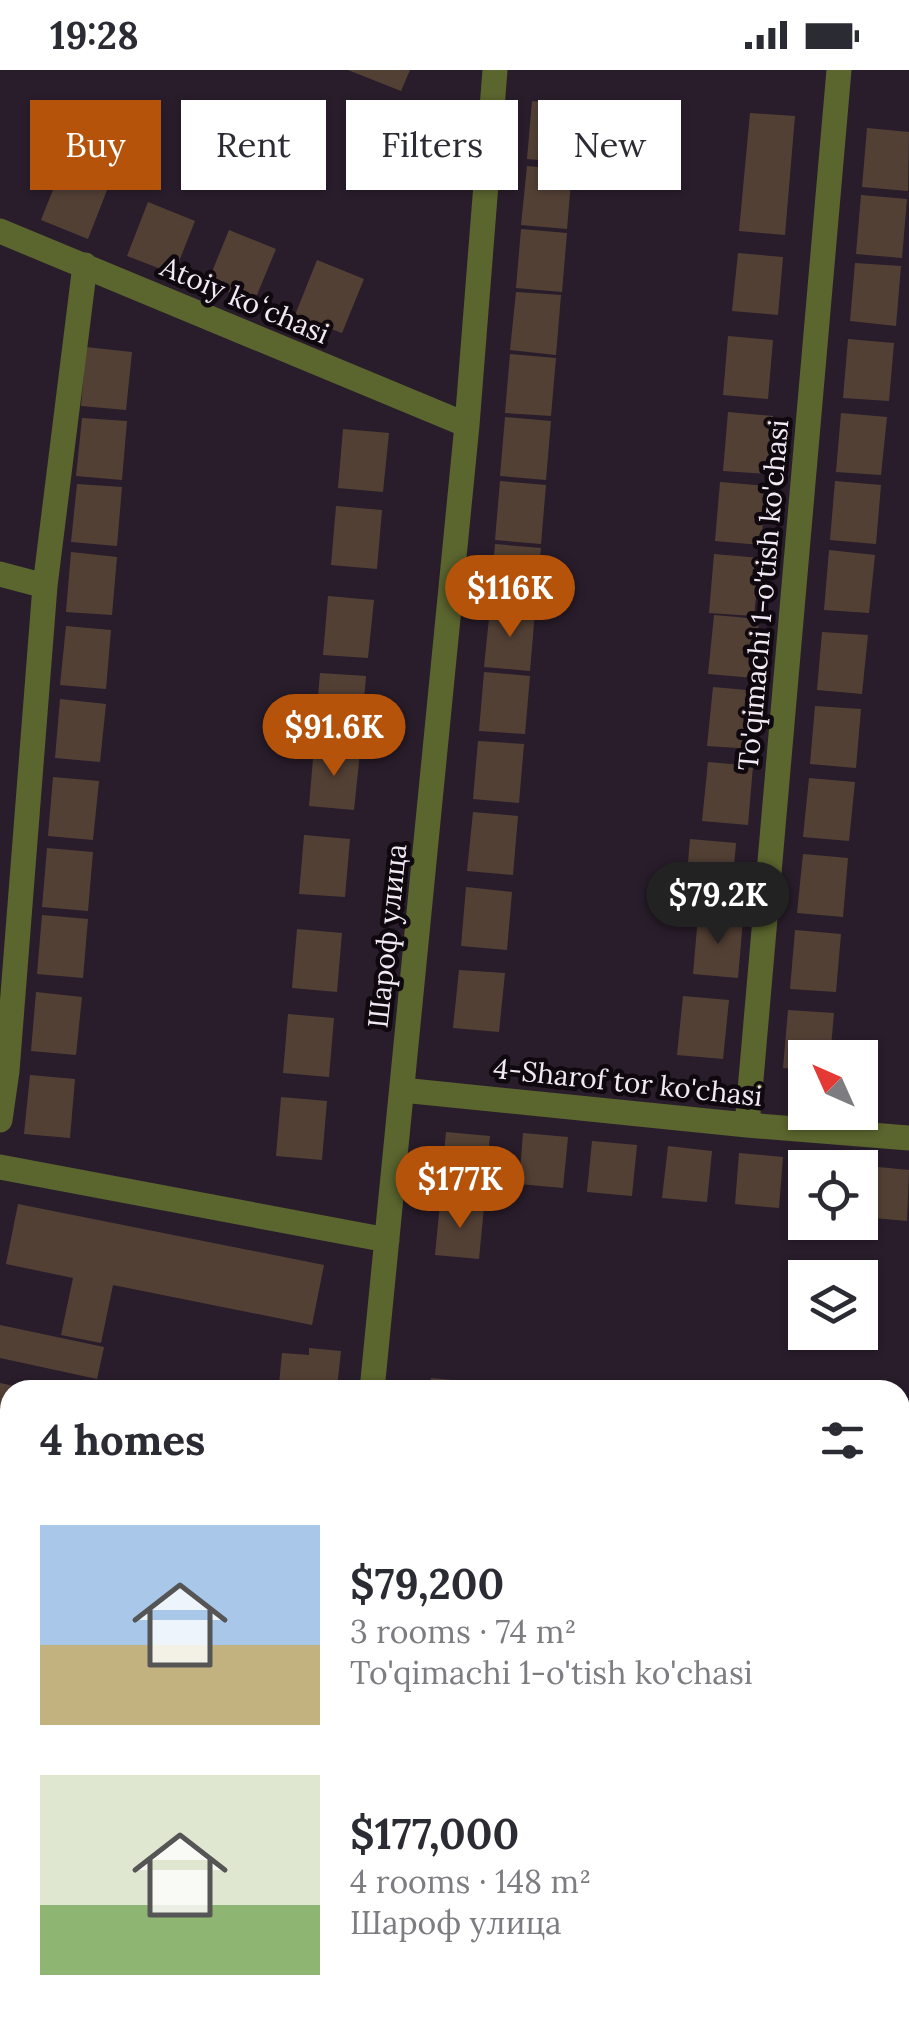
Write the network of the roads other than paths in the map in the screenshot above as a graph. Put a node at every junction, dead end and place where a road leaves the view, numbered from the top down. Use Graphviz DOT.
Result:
graph roads {
  1 [pos="495,70"];
  2 [pos="839,70"];
  3 [pos="0,231"];
  4 [pos="84,265"];
  5 [pos="467,425"];
  6 [pos="0,574"];
  7 [pos="45,586"];
  8 [pos="4,1070"];
  9 [pos="402,1090"];
  10 [pos="0,1120"];
  11 [pos="747,1125"];
  12 [pos="909,1138"];
  13 [pos="0,1168"];
  14 [pos="386,1240"];
  15 [pos="373,1380"];
  1 -- 5 [label="street, Шароф улица"];
  2 -- 11 [label="street, To'qimachi 1-o'tish ko'chasi"];
  3 -- 4 [label="street, Atoiy koʻchasi"];
  4 -- 5 [label="street, Atoiy koʻchasi"];
  4 -- 7 [label="street"];
  5 -- 9 [label="street, Шароф улица"];
  6 -- 7 [label="street"];
  7 -- 8 [label="street"];
  8 -- 10 [label="street"];
  9 -- 11 [label="street, 4-Sharof tor ko'chasi"];
  9 -- 14 [label="street, Шароф улица"];
  11 -- 12 [label="street, 4-Sharof tor ko'chasi"];
  13 -- 14 [label="street"];
  14 -- 15 [label="street, Шароф улица"];
}
